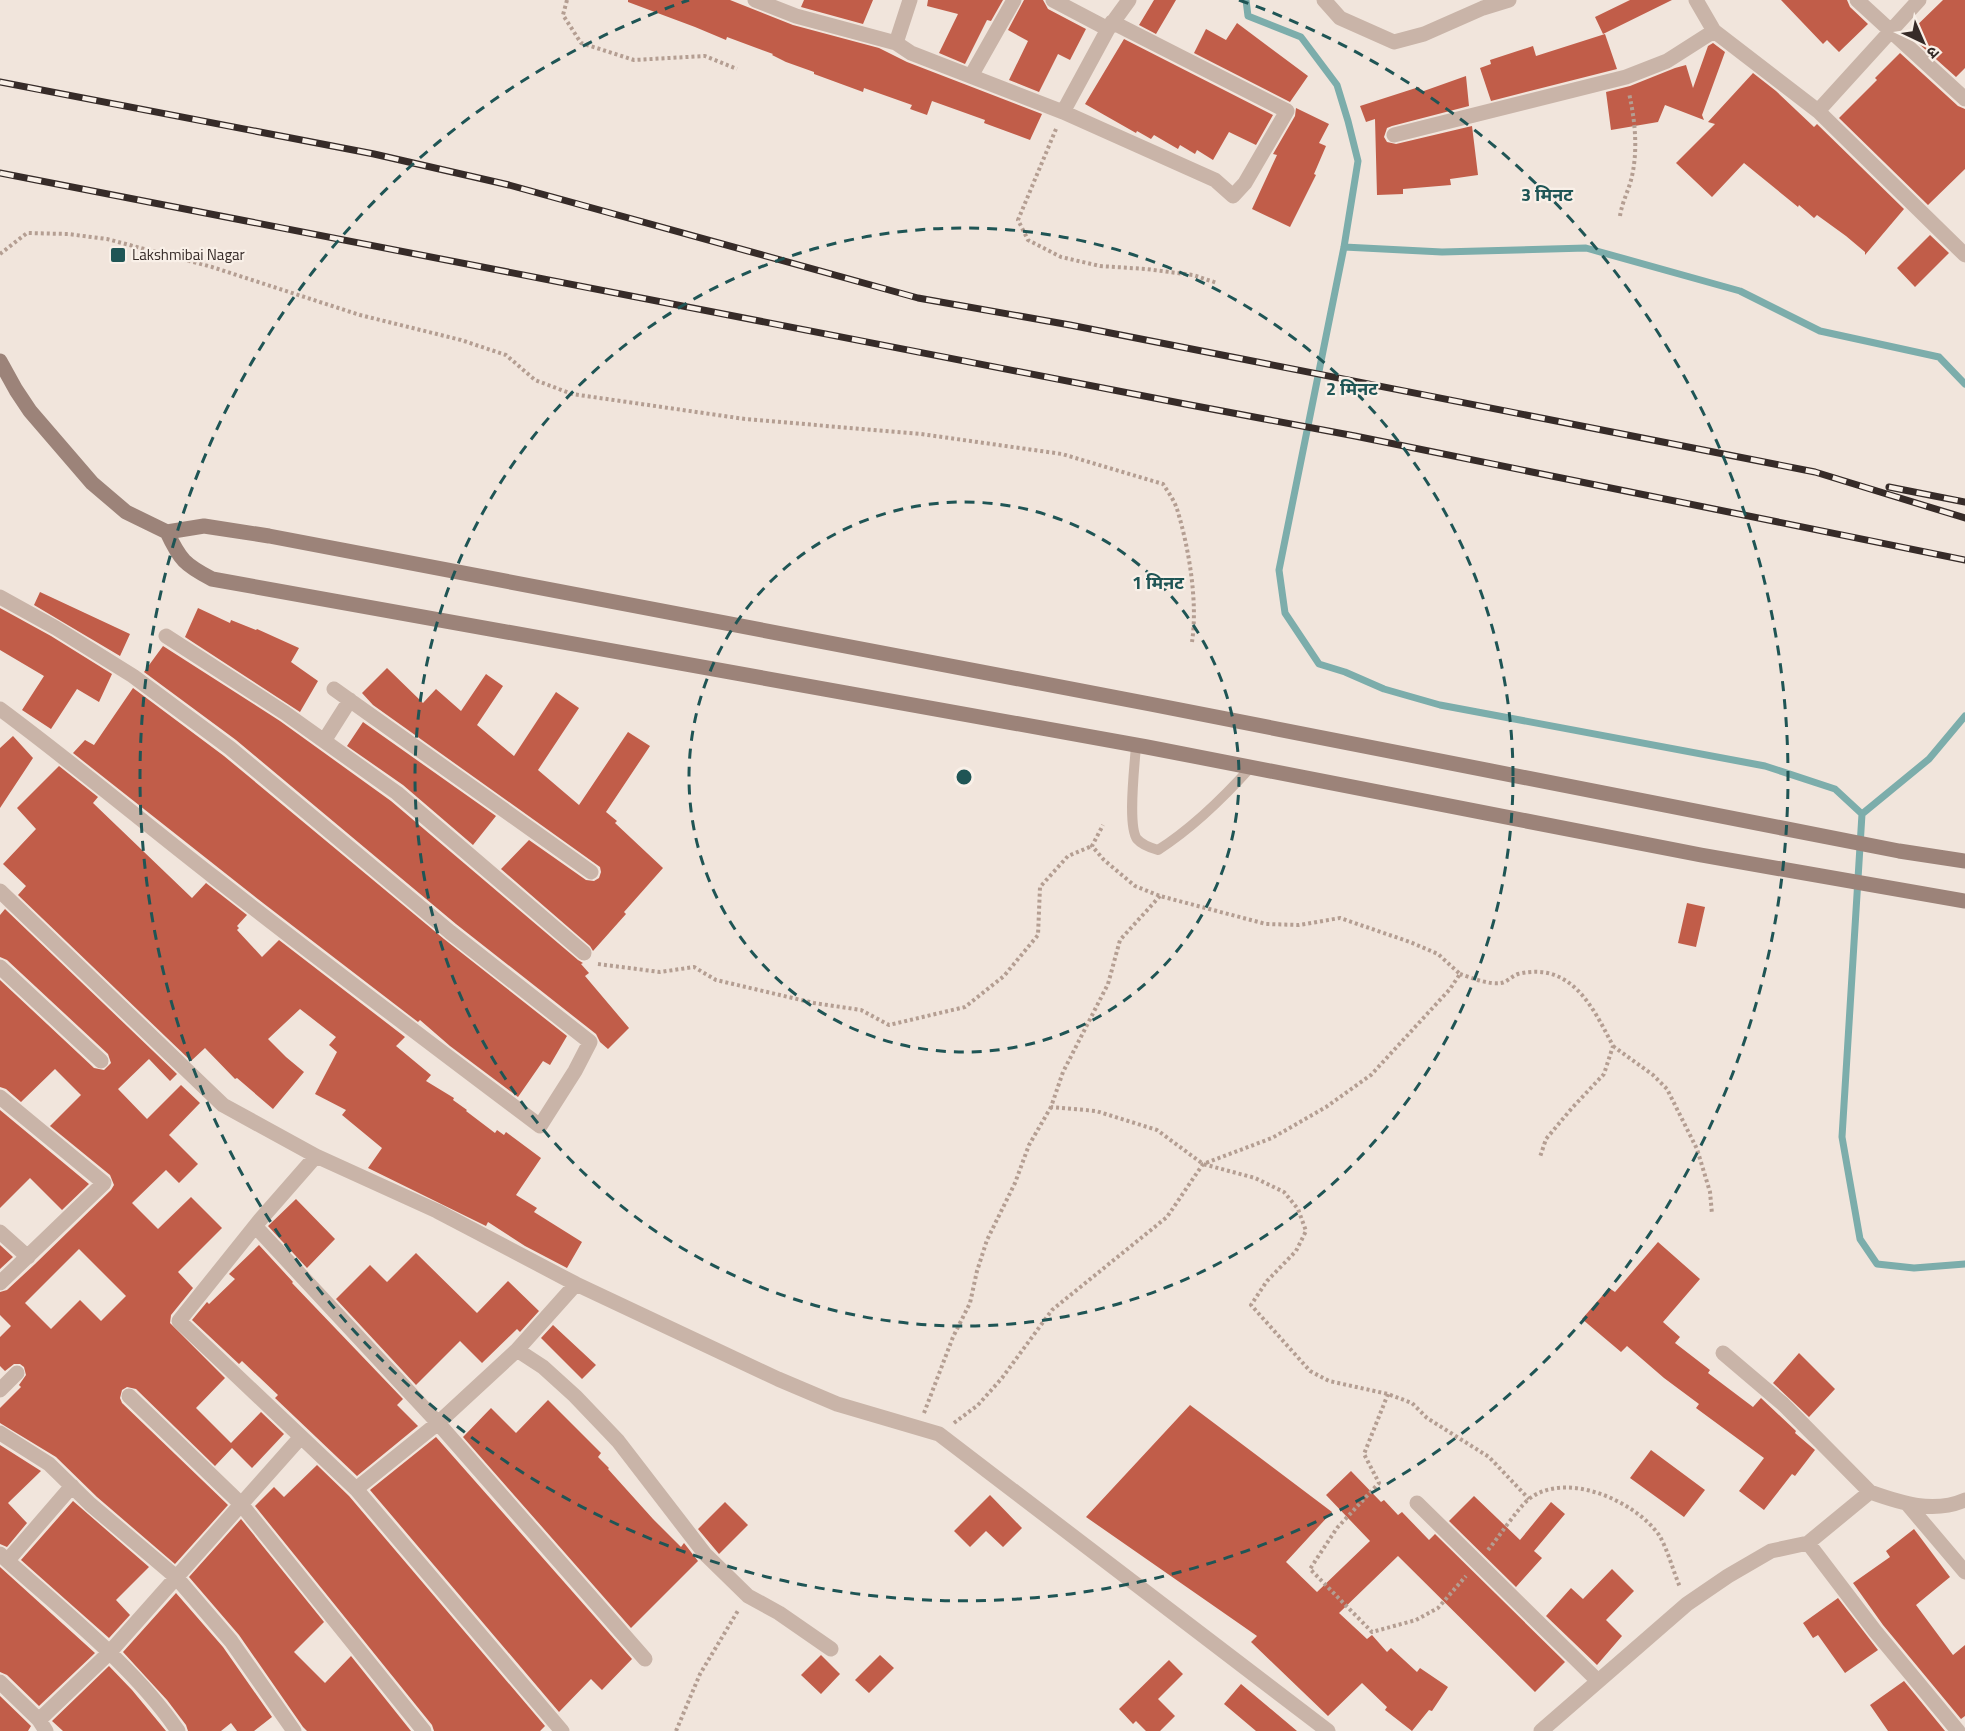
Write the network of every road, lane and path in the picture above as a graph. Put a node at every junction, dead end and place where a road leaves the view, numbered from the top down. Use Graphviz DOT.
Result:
graph roads {
  1 [pos="567,0"];
  2 [pos="754,0"];
  3 [pos="910,0"];
  4 [pos="1014,0"];
  5 [pos="1053,0"];
  6 [pos="1129,0"];
  7 [pos="1324,0"];
  8 [pos="1509,0"];
  9 [pos="1696,0"];
  10 [pos="1857,0"];
  11 [pos="1919,0"];
  12 [pos="1110,25"];
  13 [pos="1714,31"];
  14 [pos="1892,31"];
  15 [pos="896,43"];
  16 [pos="737,69"];
  17 [pos="971,76"];
  18 [pos="1626,78"];
  19 [pos="1965,99"];
  20 [pos="1818,111"];
  21 [pos="1063,112"];
  22 [pos="1394,135"];
  23 [pos="1620,216"];
  24 [pos="0,254"];
  25 [pos="1965,255"];
  26 [pos="1217,282"];
  27 [pos="0,361"];
  28 [pos="167,532"];
  29 [pos="0,597"];
  30 [pos="166,636"];
  31 [pos="1192,642"];
  32 [pos="334,689"];
  33 [pos="350,700"];
  34 [pos="0,710"];
  35 [pos="324,741"];
  36 [pos="1136,745"];
  37 [pos="1251,767"];
  38 [pos="1103,825"];
  39 [pos="1092,846"];
  40 [pos="1965,861"];
  41 [pos="591,872"];
  42 [pos="0,891"];
  43 [pos="1160,896"];
  44 [pos="1965,901"];
  45 [pos="584,953"];
  46 [pos="0,967"];
  47 [pos="1460,974"];
  48 [pos="1613,1046"];
  49 [pos="101,1060"];
  50 [pos="0,1097"];
  51 [pos="1051,1107"];
  52 [pos="316,1156"];
  53 [pos="1540,1157"];
  54 [pos="1203,1164"];
  55 [pos="1712,1214"];
  56 [pos="256,1227"];
  57 [pos="0,1232"];
  58 [pos="28,1257"];
  59 [pos="0,1283"];
  60 [pos="576,1284"];
  61 [pos="517,1350"];
  62 [pos="1723,1353"];
  63 [pos="17,1373"];
  64 [pos="0,1390"];
  65 [pos="129,1395"];
  66 [pos="438,1423"];
  67 [pos="918,1426"];
  68 [pos="0,1433"];
  69 [pos="939,1434"];
  70 [pos="300,1438"];
  71 [pos="72,1486"];
  72 [pos="356,1489"];
  73 [pos="1870,1492"];
  74 [pos="1529,1499"];
  75 [pos="1965,1500"];
  76 [pos="1417,1503"];
  77 [pos="241,1504"];
  78 [pos="1909,1506"];
  79 [pos="1808,1543"];
  80 [pos="4,1557"];
  81 [pos="1965,1572"];
  82 [pos="176,1577"];
  83 [pos="748,1596"];
  84 [pos="831,1649"];
  85 [pos="109,1653"];
  86 [pos="645,1659"];
  87 [pos="1598,1681"];
  88 [pos="0,1682"];
  89 [pos="43,1726"];
  90 [pos="1317,1728"];
  91 [pos="178,1731"];
  92 [pos="294,1731"];
  93 [pos="424,1731"];
  94 [pos="562,1731"];
  95 [pos="676,1731"];
  96 [pos="1541,1731"];
  97 [pos="1958,1731"];
  1 -- 16 [label="path"];
  2 -- 15 [label="street"];
  3 -- 15 [label="street"];
  4 -- 17 [label="street"];
  5 -- 12 [label="street"];
  6 -- 12 [label="street"];
  7 -- 8 [label="street"];
  9 -- 13 [label="street"];
  10 -- 14 [label="street"];
  11 -- 14 [label="street"];
  12 -- 21 [label="street"];
  12 -- 21 [label="street"];
  13 -- 18 [label="street"];
  13 -- 20 [label="street"];
  14 -- 19 [label="street"];
  14 -- 20 [label="street"];
  15 -- 17 [label="street"];
  17 -- 21 [label="street"];
  18 -- 22 [label="street"];
  18 -- 23 [label="path"];
  20 -- 25 [label="street"];
  21 -- 26 [label="path"];
  24 -- 31 [label="path"];
  27 -- 28 [label="street"];
  28 -- 36 [label="street"];
  28 -- 40 [label="street"];
  29 -- 34 [label="street"];
  30 -- 35 [label="street"];
  32 -- 33 [label="street"];
  33 -- 35 [label="street"];
  33 -- 41 [label="street"];
  35 -- 45 [label="street"];
  36 -- 37 [label="street"];
  36 -- 37 [label="lane"];
  37 -- 44 [label="street"];
  38 -- 39 [label="path"];
  39 -- 43 [label="path"];
  39 -- 45 [label="path"];
  42 -- 52 [label="street"];
  43 -- 47 [label="path"];
  43 -- 51 [label="path"];
  46 -- 49 [label="street"];
  47 -- 48 [label="path"];
  47 -- 54 [label="path"];
  48 -- 53 [label="path"];
  48 -- 55 [label="path"];
  50 -- 58 [label="street"];
  51 -- 54 [label="path"];
  51 -- 67 [label="path"];
  52 -- 56 [label="street"];
  52 -- 60 [label="street"];
  54 -- 69 [label="path"];
  54 -- 74 [label="path"];
  56 -- 66 [label="street"];
  56 -- 70 [label="street"];
  57 -- 58 [label="street"];
  58 -- 59 [label="street"];
  60 -- 61 [label="street"];
  60 -- 67 [label="street"];
  61 -- 66 [label="street"];
  61 -- 83 [label="street"];
  62 -- 73 [label="street"];
  63 -- 64 [label="street"];
  65 -- 77 [label="street"];
  66 -- 72 [label="street"];
  66 -- 86 [label="street"];
  67 -- 69 [label="street"];
  68 -- 71 [label="street"];
  69 -- 90 [label="street"];
  70 -- 72 [label="street"];
  70 -- 77 [label="street"];
  71 -- 80 [label="street"];
  71 -- 82 [label="street"];
  72 -- 94 [label="street"];
  73 -- 78 [label="street"];
  73 -- 79 [label="street"];
  75 -- 78 [label="street"];
  76 -- 87 [label="street"];
  77 -- 82 [label="street"];
  77 -- 93 [label="street"];
  78 -- 81 [label="street"];
  79 -- 87 [label="street"];
  79 -- 97 [label="street"];
  80 -- 85 [label="street"];
  82 -- 85 [label="street"];
  82 -- 92 [label="street"];
  83 -- 84 [label="street"];
  83 -- 95 [label="path"];
  85 -- 89 [label="street"];
  85 -- 91 [label="street"];
  87 -- 96 [label="street"];
  88 -- 89 [label="street"];
}
